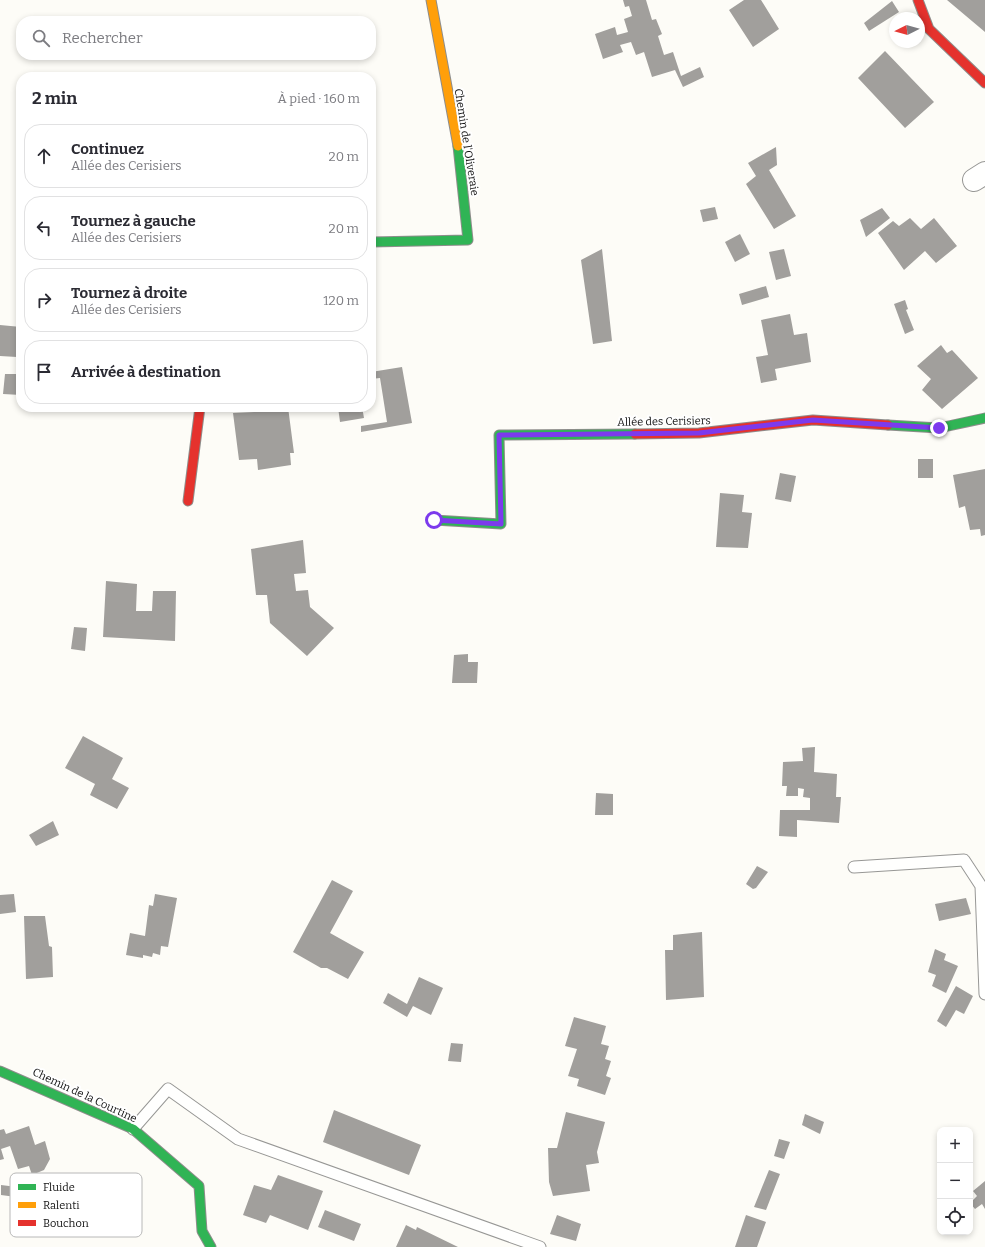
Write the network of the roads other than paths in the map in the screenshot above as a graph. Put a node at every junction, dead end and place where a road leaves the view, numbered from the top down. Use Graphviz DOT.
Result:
graph roads {
  1 [pos="431,0"];
  2 [pos="918,0"];
  3 [pos="985,83"];
  4 [pos="376,242"];
  5 [pos="199,412"];
  6 [pos="985,418"];
  7 [pos="188,501"];
  8 [pos="434,520"];
  9 [pos="854,867"];
  10 [pos="985,994"];
  11 [pos="0,1071"];
  12 [pos="133,1129"];
  13 [pos="211,1247"];
  14 [pos="540,1247"];
  1 -- 4 [label="street, Chemin de l'Oliveraie"];
  2 -- 3 [label="street"];
  5 -- 7 [label="street"];
  6 -- 8 [label="street, Allée des Cerisiers"];
  9 -- 10 [label="lane"];
  11 -- 12 [label="street, Chemin de la Courtine"];
  12 -- 13 [label="street, Chemin de la Courtine"];
  12 -- 14 [label="lane"];
}
